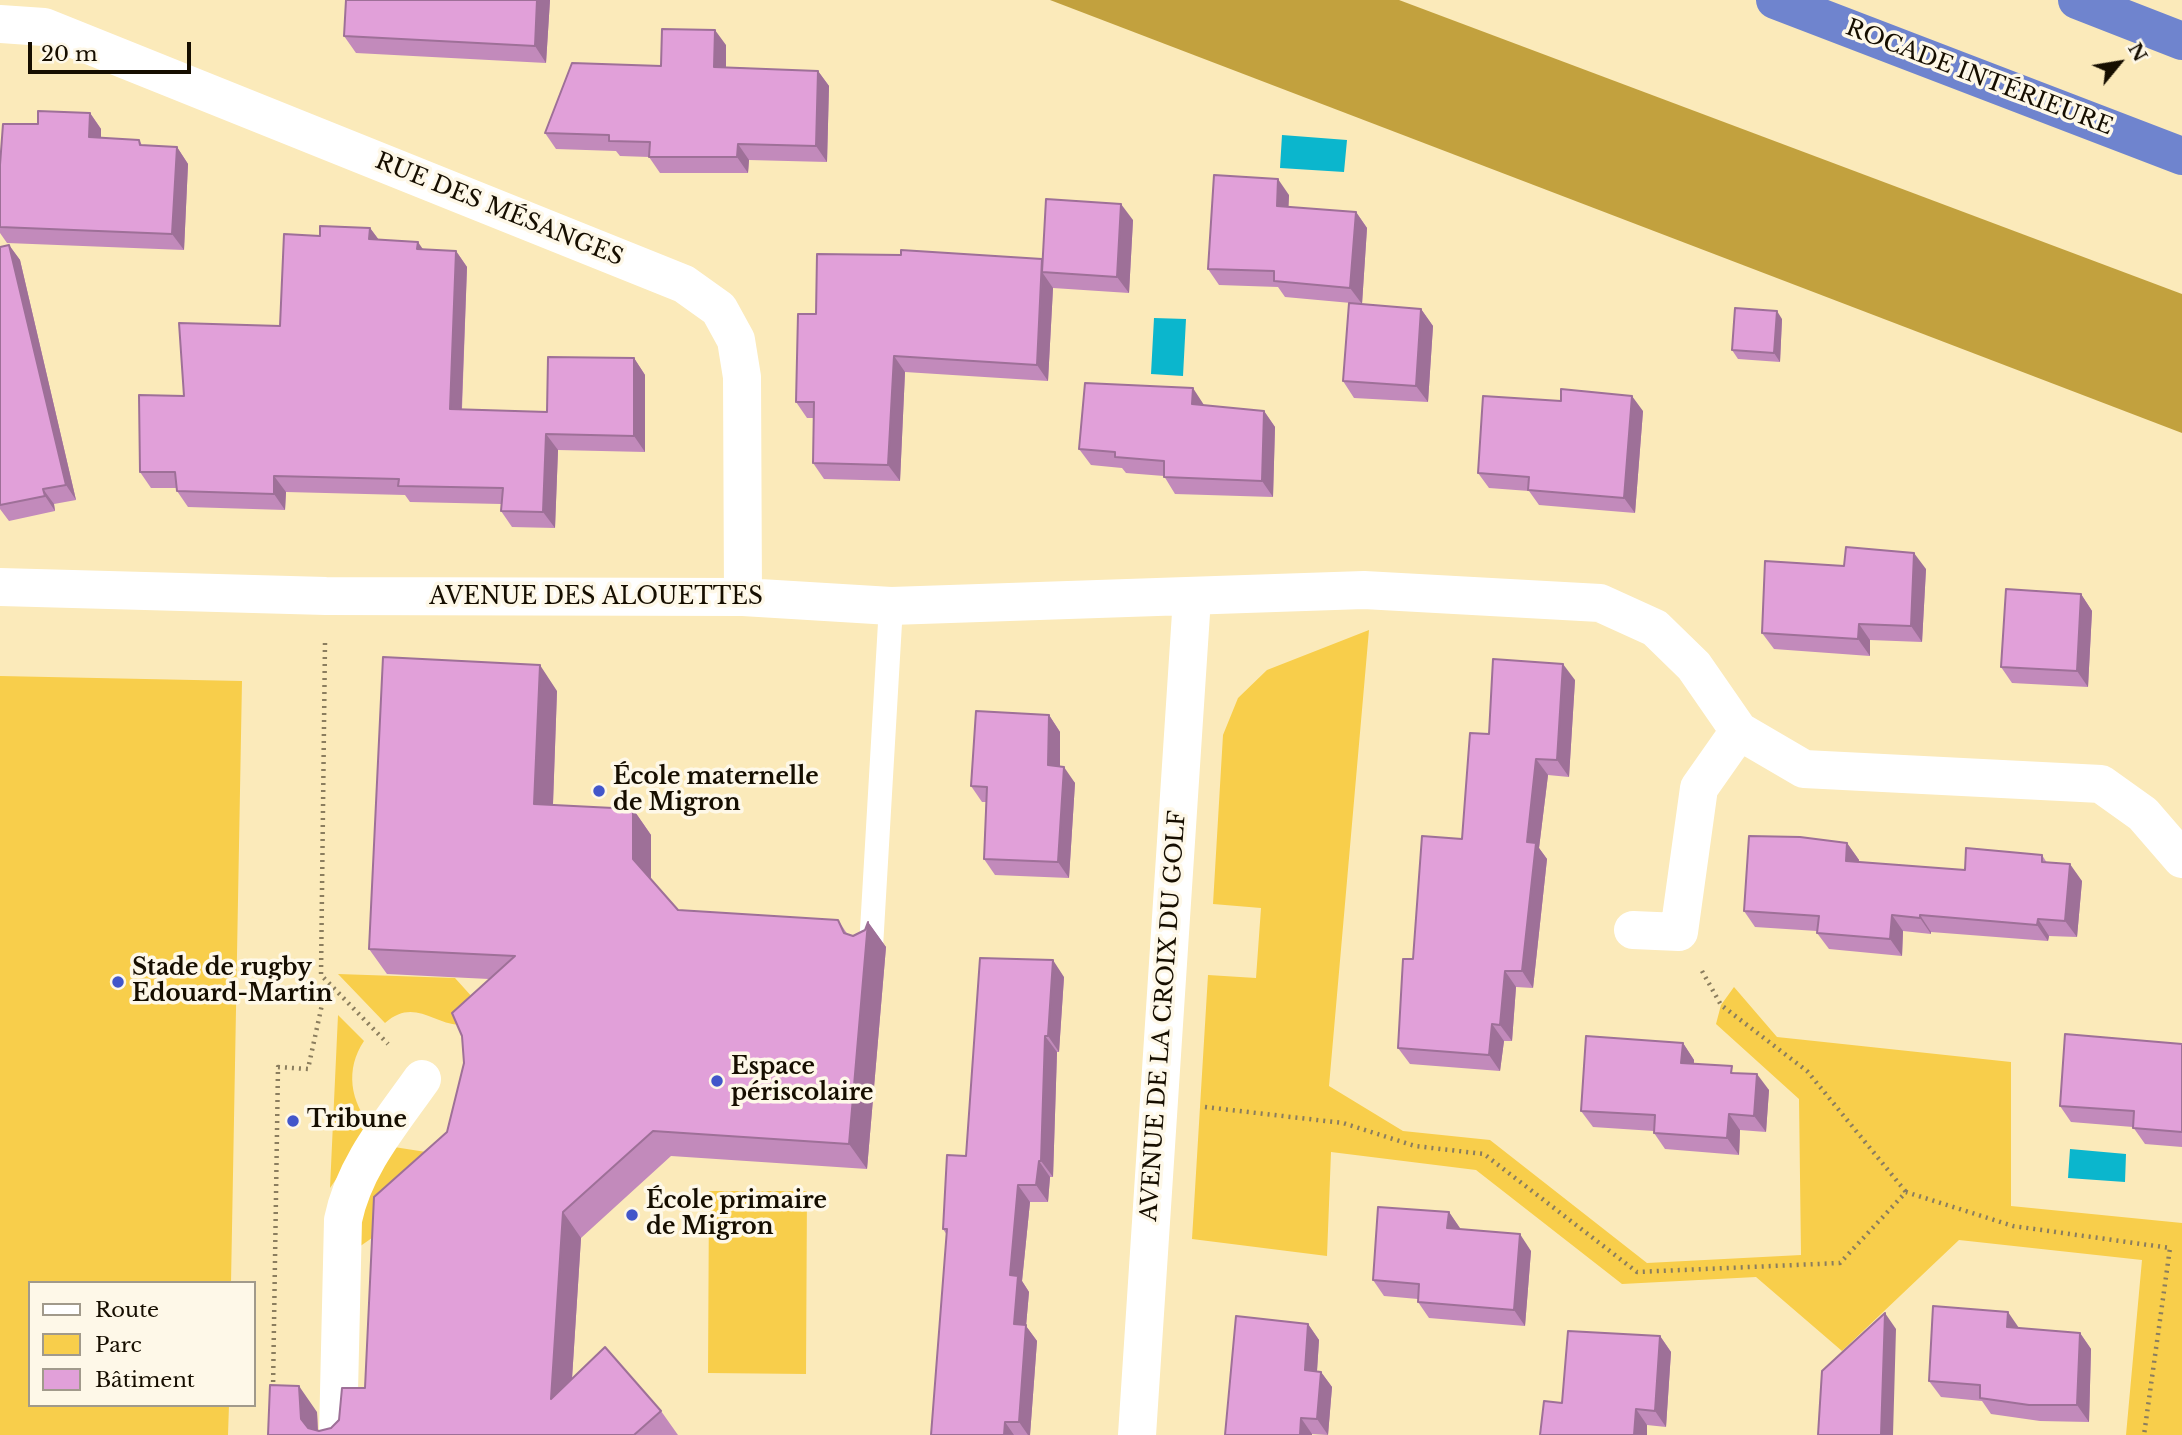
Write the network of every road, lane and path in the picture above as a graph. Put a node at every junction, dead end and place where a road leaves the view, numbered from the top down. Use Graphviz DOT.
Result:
graph roads {
  1 [pos="1775,0"];
  2 [pos="2077,0"];
  3 [pos="0,24"];
  4 [pos="2182,41"];
  5 [pos="2182,156"];
  6 [pos="0,587"];
  7 [pos="326,596"];
  8 [pos="743,597"];
  9 [pos="1192,598"];
  10 [pos="891,606"];
  11 [pos="1739,731"];
  12 [pos="2182,859"];
  13 [pos="1633,930"];
  14 [pos="1679,932"];
  15 [pos="871,947"];
  16 [pos="334,989"];
  17 [pos="422,1079"];
  18 [pos="1159,1102"];
  19 [pos="1906,1192"];
  20 [pos="272,1398"];
  21 [pos="338,1435"];
  22 [pos="1137,1435"];
  23 [pos="2144,1435"];
  1 -- 5 [label="highway, ROCADE INTÉRIEURE"];
  2 -- 4 [label="highway"];
  3 -- 8 [label="street, RUE DES MÉSANGES"];
  6 -- 7 [label="street, AVENUE DES ALOUETTES"];
  7 -- 8 [label="street, AVENUE DES ALOUETTES"];
  7 -- 16 [label="path"];
  8 -- 10 [label="street, AVENUE DES ALOUETTES"];
  9 -- 10 [label="street, AVENUE DES ALOUETTES"];
  9 -- 11 [label="street, AVENUE DES ALOUETTES"];
  9 -- 18 [label="street, AVENUE DE LA CROIX DU GOLF"];
  10 -- 15 [label="lane"];
  11 -- 12 [label="street"];
  11 -- 14 [label="street"];
  13 -- 14 [label="street"];
  14 -- 19 [label="path"];
  16 -- 17 [label="path"];
  16 -- 20 [label="path"];
  17 -- 21 [label="street"];
  18 -- 19 [label="path"];
  18 -- 22 [label="street, AVENUE DE LA CROIX DU GOLF"];
  19 -- 23 [label="path"];
}
